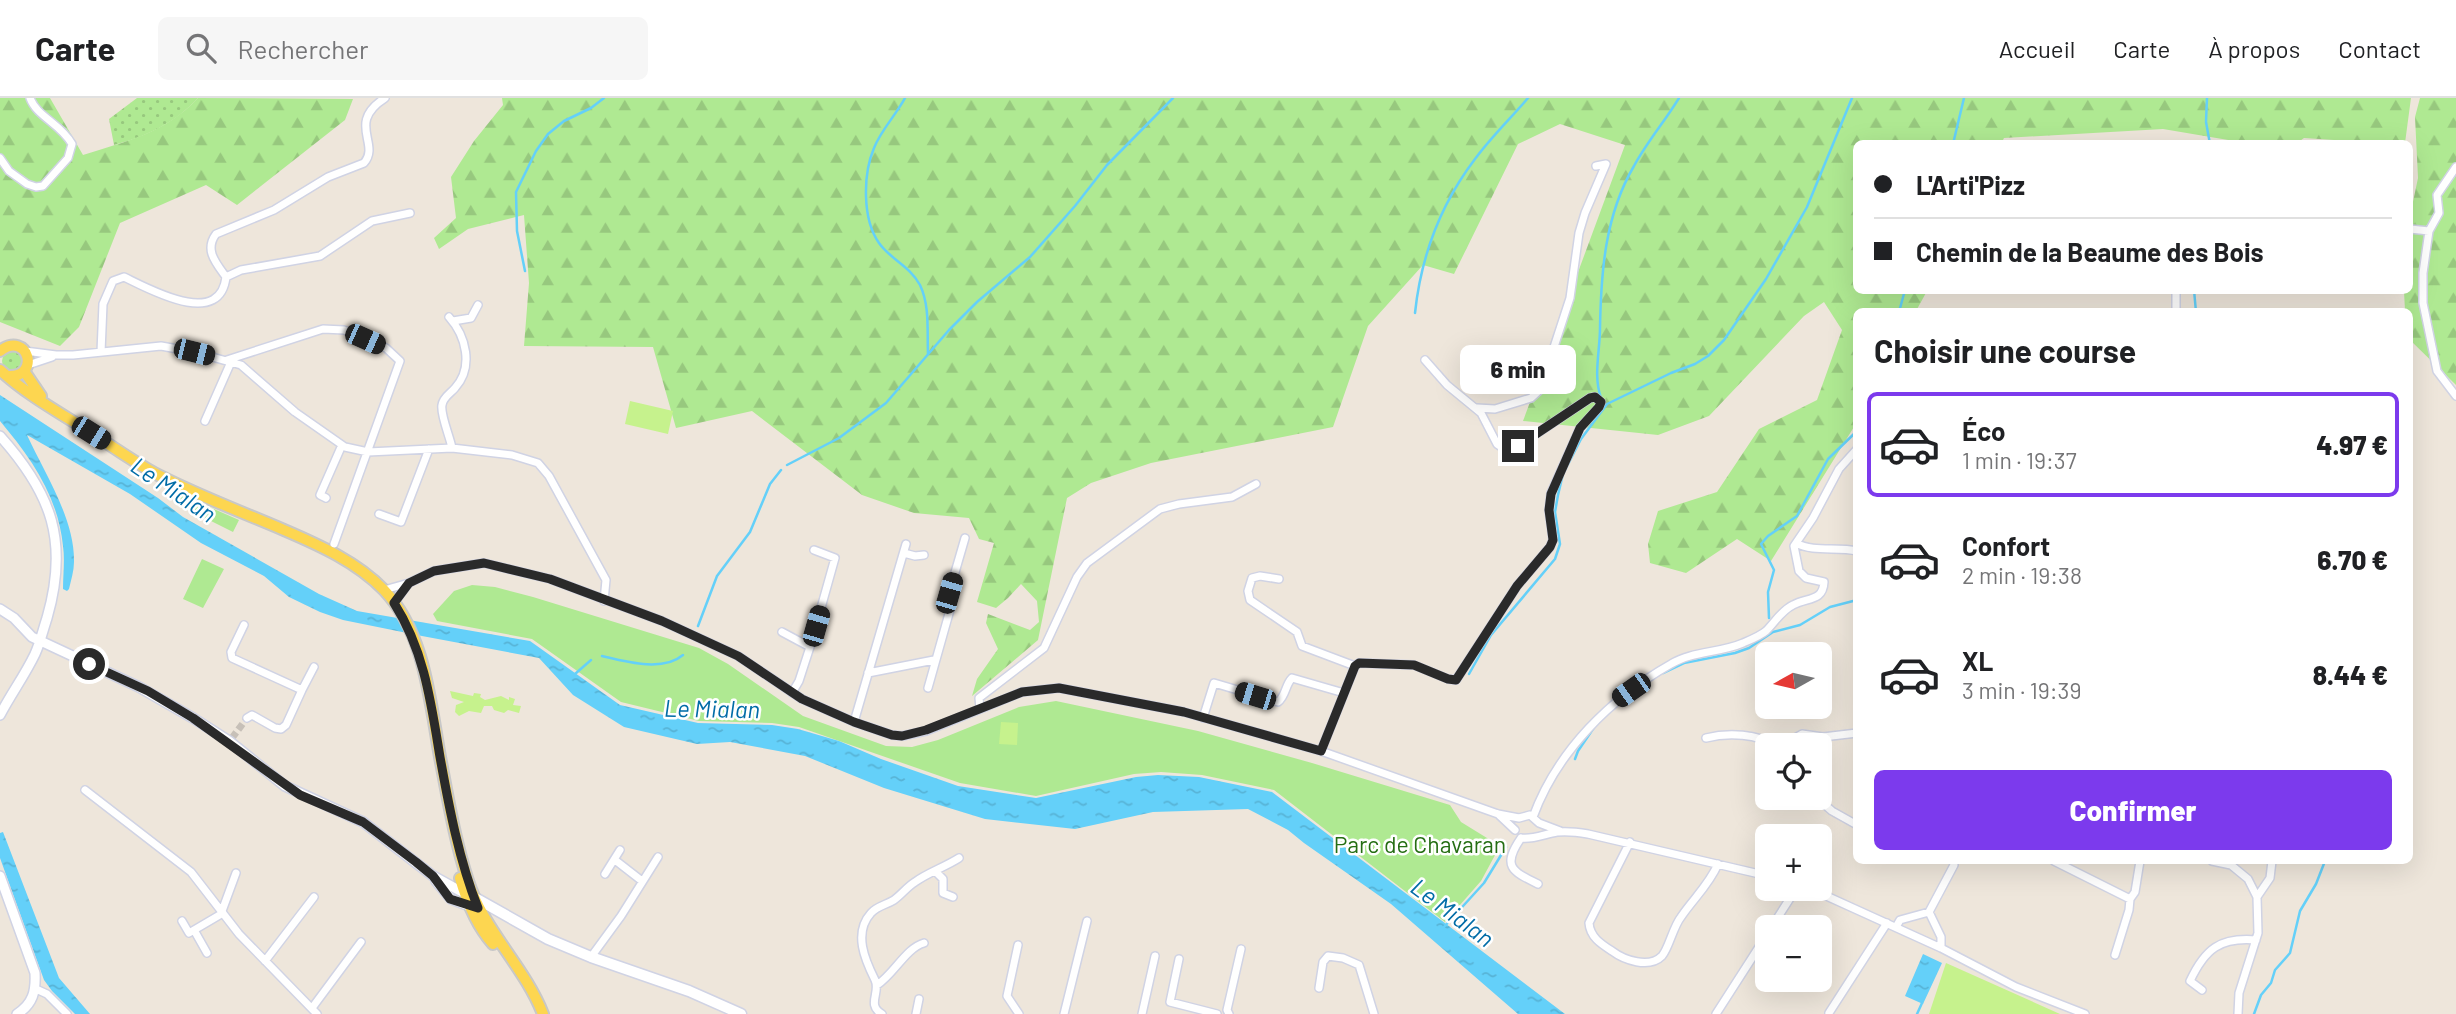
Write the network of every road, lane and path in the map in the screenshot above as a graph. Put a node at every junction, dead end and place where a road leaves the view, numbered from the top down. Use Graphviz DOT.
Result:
graph roads {
  1 [pos="30,98"];
  2 [pos="385,98"];
  3 [pos="0,158"];
  4 [pos="1595,166"];
  5 [pos="2456,167"];
  6 [pos="410,213"];
  7 [pos="2413,229"];
  8 [pos="2429,232"];
  9 [pos="226,276"];
  10 [pos="478,305"];
  11 [pos="2,346"];
  12 [pos="25,351"];
  13 [pos="101,352"];
  14 [pos="56,355"];
  15 [pos="1425,360"];
  16 [pos="229,361"];
  17 [pos="26,368"];
  18 [pos="4,373"];
  19 [pos="2456,396"];
  20 [pos="47,404"];
  21 [pos="1472,407"];
  22 [pos="205,421"];
  23 [pos="0,436"];
  24 [pos="342,445"];
  25 [pos="452,448"];
  26 [pos="429,449"];
  27 [pos="368,452"];
  28 [pos="1853,453"];
  29 [pos="1256,484"];
  30 [pos="326,498"];
  31 [pos="379,514"];
  32 [pos="965,538"];
  33 [pos="1796,543"];
  34 [pos="334,544"];
  35 [pos="906,544"];
  36 [pos="814,550"];
  37 [pos="1853,550"];
  38 [pos="904,553"];
  39 [pos="924,555"];
  40 [pos="1279,579"];
  41 [pos="409,583"];
  42 [pos="384,590"];
  43 [pos="604,601"];
  44 [pos="395,605"];
  45 [pos="0,609"];
  46 [pos="244,625"];
  47 [pos="782,632"];
  48 [pos="40,641"];
  49 [pos="810,647"];
  50 [pos="934,660"];
  51 [pos="1355,666"];
  52 [pos="314,667"];
  53 [pos="868,673"];
  54 [pos="928,688"];
  55 [pos="302,690"];
  56 [pos="792,693"];
  57 [pos="1345,693"];
  58 [pos="980,708"];
  59 [pos="0,715"];
  60 [pos="247,718"];
  61 [pos="1203,718"];
  62 [pos="854,722"];
  63 [pos="1853,733"];
  64 [pos="1832,736"];
  65 [pos="1755,737"];
  66 [pos="1706,738"];
  67 [pos="1321,751"];
  68 [pos="85,790"];
  69 [pos="1831,810"];
  70 [pos="1497,814"];
  71 [pos="1519,818"];
  72 [pos="1536,820"];
  73 [pos="1853,823"];
  74 [pos="1515,830"];
  75 [pos="1560,831"];
  76 [pos="1536,835"];
  77 [pos="1521,838"];
  78 [pos="1630,842"];
  79 [pos="620,850"];
  80 [pos="658,857"];
  81 [pos="958,858"];
  82 [pos="615,860"];
  83 [pos="1718,864"];
  84 [pos="1954,864"];
  85 [pos="2060,864"];
  86 [pos="2140,864"];
  87 [pos="2226,864"];
  88 [pos="2272,864"];
  89 [pos="936,872"];
  90 [pos="236,873"];
  91 [pos="1755,873"];
  92 [pos="605,874"];
  93 [pos="0,876"];
  94 [pos="433,876"];
  95 [pos="642,881"];
  96 [pos="1538,884"];
  97 [pos="4,897"];
  98 [pos="314,897"];
  99 [pos="953,897"];
  100 [pos="2257,897"];
  101 [pos="1832,898"];
  102 [pos="2130,899"];
  103 [pos="471,901"];
  104 [pos="223,912"];
  105 [pos="1929,912"];
  106 [pos="182,921"];
  107 [pos="1087,921"];
  108 [pos="1887,923"];
  109 [pos="1896,927"];
  110 [pos="194,930"];
  111 [pos="2256,940"];
  112 [pos="361,942"];
  113 [pos="924,943"];
  114 [pos="1018,945"];
  115 [pos="1941,948"];
  116 [pos="1241,949"];
  117 [pos="1755,953"];
  118 [pos="207,954"];
  119 [pos="2115,955"];
  120 [pos="1155,956"];
  121 [pos="591,957"];
  122 [pos="1179,959"];
  123 [pos="265,961"];
  124 [pos="877,985"];
  125 [pos="1319,988"];
  126 [pos="36,989"];
  127 [pos="2202,990"];
  128 [pos="919,999"];
  129 [pos="314,1011"];
  130 [pos="1829,1013"];
  131 [pos="17,1014"];
  132 [pos="67,1014"];
  133 [pos="543,1014"];
  134 [pos="741,1014"];
  135 [pos="882,1014"];
  136 [pos="916,1014"];
  137 [pos="1019,1014"];
  138 [pos="1064,1014"];
  139 [pos="1142,1014"];
  140 [pos="1217,1014"];
  141 [pos="1229,1014"];
  142 [pos="1374,1014"];
  143 [pos="1716,1014"];
  144 [pos="2085,1014"];
  145 [pos="2238,1014"];
  1 -- 3 [label="street"];
  2 -- 9 [label="street"];
  4 -- 21 [label="street"];
  5 -- 8 [label="street"];
  6 -- 9 [label="street"];
  7 -- 8 [label="street"];
  8 -- 19 [label="street"];
  9 -- 13 [label="street"];
  10 -- 25 [label="street"];
  11 -- 12 [label="main road"];
  12 -- 14 [label="street"];
  12 -- 17 [label="main road"];
  13 -- 14 [label="street"];
  13 -- 16 [label="street"];
  14 -- 17 [label="street"];
  15 -- 21 [label="street"];
  16 -- 22 [label="street"];
  16 -- 24 [label="street"];
  16 -- 27 [label="street"];
  17 -- 18 [label="main road"];
  17 -- 20 [label="main road"];
  18 -- 20 [label="main road"];
  20 -- 42 [label="main road"];
  21 -- 51 [label="street"];
  23 -- 48 [label="street"];
  24 -- 27 [label="street"];
  24 -- 30 [label="street"];
  25 -- 26 [label="street"];
  25 -- 43 [label="street"];
  26 -- 27 [label="street"];
  26 -- 31 [label="street"];
  27 -- 34 [label="street"];
  28 -- 33 [label="street"];
  29 -- 58 [label="street"];
  32 -- 50 [label="street"];
  33 -- 37 [label="street"];
  33 -- 72 [label="street"];
  35 -- 38 [label="street"];
  36 -- 49 [label="street"];
  38 -- 39 [label="street"];
  38 -- 53 [label="street"];
  40 -- 51 [label="street"];
  41 -- 42 [label="street"];
  41 -- 43 [label="street"];
  41 -- 44 [label="street"];
  42 -- 44 [label="main road"];
  43 -- 56 [label="street"];
  44 -- 103 [label="main road"];
  45 -- 48 [label="street"];
  46 -- 55 [label="street"];
  47 -- 49 [label="street"];
  48 -- 59 [label="street"];
  48 -- 94 [label="street"];
  49 -- 56 [label="street"];
  50 -- 53 [label="street"];
  50 -- 54 [label="street"];
  51 -- 57 [label="street"];
  52 -- 55 [label="street"];
  53 -- 62 [label="street"];
  55 -- 60 [label="street"];
  56 -- 62 [label="street"];
  57 -- 61 [label="street"];
  57 -- 67 [label="street"];
  58 -- 61 [label="street"];
  58 -- 62 [label="street"];
  61 -- 67 [label="street"];
  63 -- 64 [label="street"];
  65 -- 66 [label="street"];
  67 -- 70 [label="street"];
  68 -- 104 [label="street"];
  69 -- 73 [label="street"];
  70 -- 71 [label="street"];
  70 -- 74 [label="street"];
  71 -- 72 [label="street"];
  71 -- 74 [label="street"];
  72 -- 75 [label="street"];
  72 -- 76 [label="street"];
  74 -- 77 [label="street"];
  75 -- 76 [label="street"];
  75 -- 78 [label="street"];
  76 -- 77 [label="street"];
  77 -- 96 [label="street"];
  78 -- 83 [label="street"];
  78 -- 83 [label="street"];
  79 -- 82 [label="street"];
  80 -- 95 [label="street"];
  81 -- 89 [label="street"];
  82 -- 92 [label="street"];
  82 -- 95 [label="street"];
  83 -- 91 [label="street"];
  84 -- 105 [label="street"];
  85 -- 102 [label="street"];
  86 -- 102 [label="street"];
  87 -- 100 [label="street"];
  88 -- 100 [label="street"];
  89 -- 99 [label="street"];
  89 -- 124 [label="street"];
  90 -- 104 [label="street"];
  93 -- 97 [label="street"];
  94 -- 103 [label="street"];
  94 -- 103 [label="street"];
  95 -- 121 [label="street"];
  97 -- 126 [label="street"];
  98 -- 123 [label="street"];
  100 -- 111 [label="street"];
  101 -- 108 [label="street"];
  102 -- 119 [label="street"];
  103 -- 121 [label="main road"];
  103 -- 133 [label="main road"];
  104 -- 110 [label="street"];
  104 -- 123 [label="street"];
  105 -- 109 [label="street"];
  105 -- 115 [label="street"];
  106 -- 110 [label="street"];
  107 -- 138 [label="street"];
  108 -- 109 [label="street"];
  108 -- 130 [label="street"];
  109 -- 115 [label="street"];
  110 -- 118 [label="street"];
  111 -- 127 [label="street"];
  111 -- 145 [label="street"];
  112 -- 129 [label="street"];
  113 -- 124 [label="street"];
  114 -- 137 [label="street"];
  115 -- 144 [label="street"];
  116 -- 141 [label="street"];
  117 -- 143 [label="street"];
  120 -- 139 [label="street"];
  121 -- 134 [label="main road"];
  122 -- 140 [label="street"];
  123 -- 129 [label="street"];
  124 -- 135 [label="street"];
  125 -- 142 [label="street"];
  126 -- 131 [label="street"];
  126 -- 132 [label="street"];
  128 -- 136 [label="street"];
}
